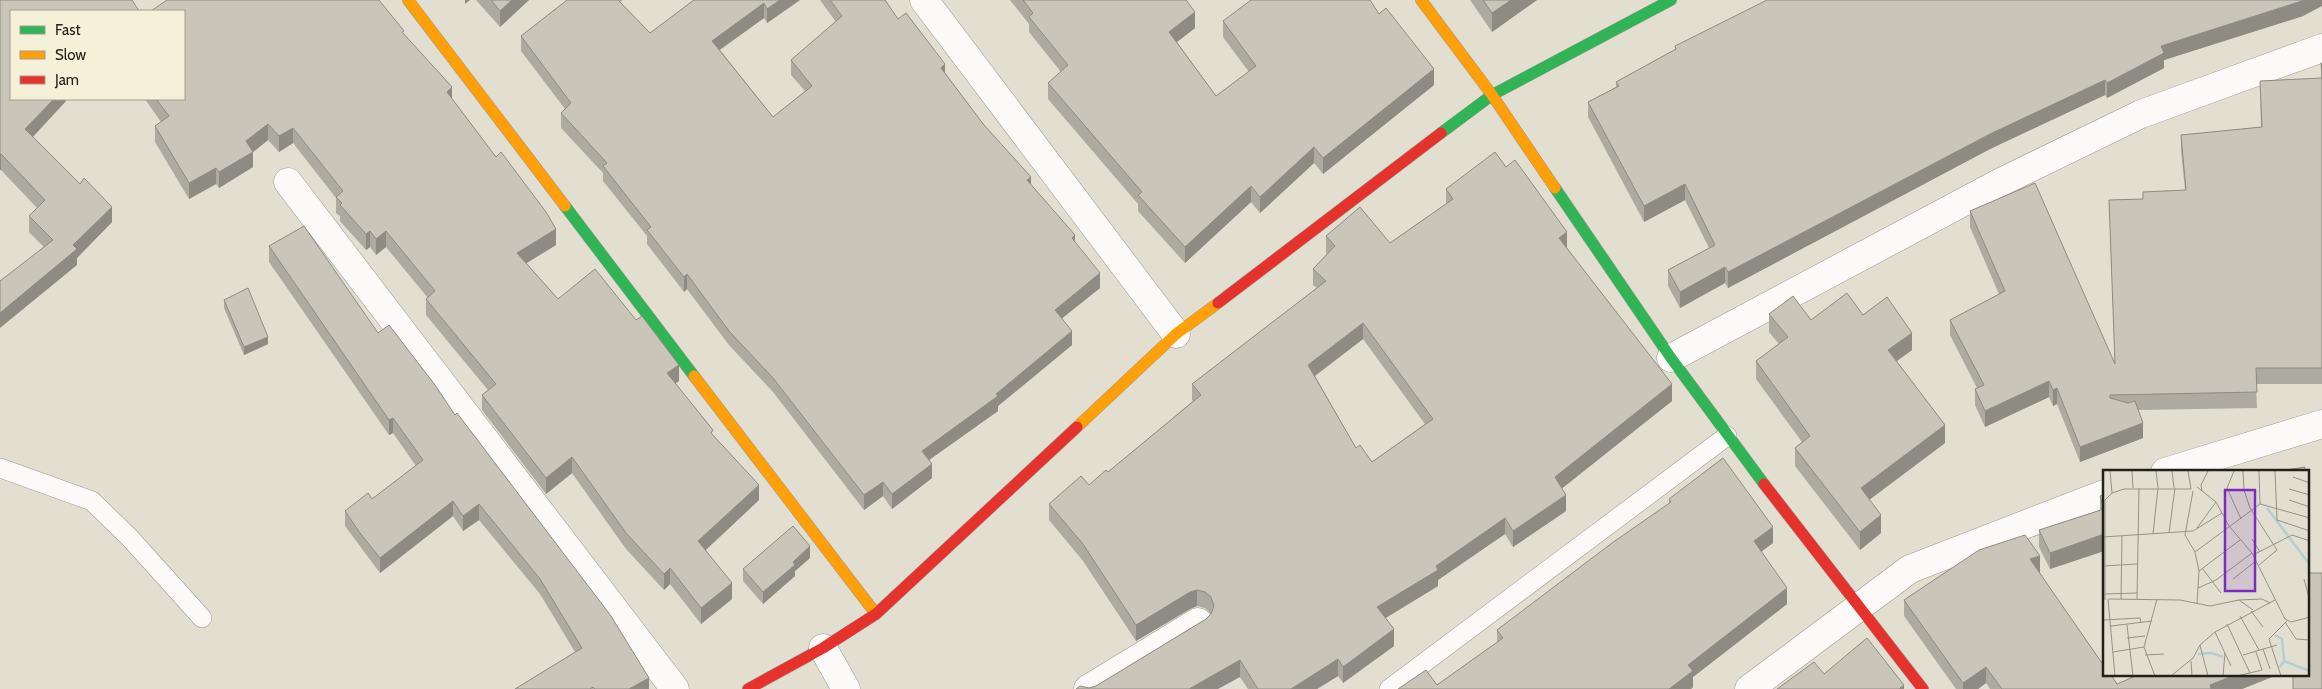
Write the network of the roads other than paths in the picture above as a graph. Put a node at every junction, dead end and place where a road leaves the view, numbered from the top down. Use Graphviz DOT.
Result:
graph roads {
  1 [pos="408,0"];
  2 [pos="924,0"];
  3 [pos="1421,0"];
  4 [pos="1671,0"];
  5 [pos="2322,48"];
  6 [pos="1492,95"];
  7 [pos="288,182"];
  8 [pos="1176,334"];
  9 [pos="1671,358"];
  10 [pos="2322,424"];
  11 [pos="1727,436"];
  12 [pos="0,468"];
  13 [pos="2172,470"];
  14 [pos="2103,494"];
  15 [pos="1858,606"];
  16 [pos="876,614"];
  17 [pos="202,618"];
  18 [pos="1198,622"];
  19 [pos="824,648"];
  20 [pos="675,689"];
  21 [pos="748,689"];
  22 [pos="846,689"];
  23 [pos="1088,689"];
  24 [pos="1390,689"];
  25 [pos="1749,689"];
  26 [pos="1923,689"];
  1 -- 16 [label="street"];
  2 -- 8 [label="street"];
  3 -- 6 [label="street"];
  4 -- 6 [label="street"];
  5 -- 9 [label="street"];
  6 -- 8 [label="street"];
  6 -- 9 [label="street"];
  7 -- 20 [label="street"];
  8 -- 16 [label="street"];
  9 -- 11 [label="street"];
  10 -- 13 [label="street"];
  11 -- 15 [label="street"];
  11 -- 24 [label="lane"];
  12 -- 17 [label="lane"];
  14 -- 15 [label="street"];
  15 -- 25 [label="street"];
  15 -- 26 [label="street"];
  16 -- 19 [label="street"];
  18 -- 23 [label="street"];
  19 -- 21 [label="street"];
  19 -- 22 [label="street"];
}
